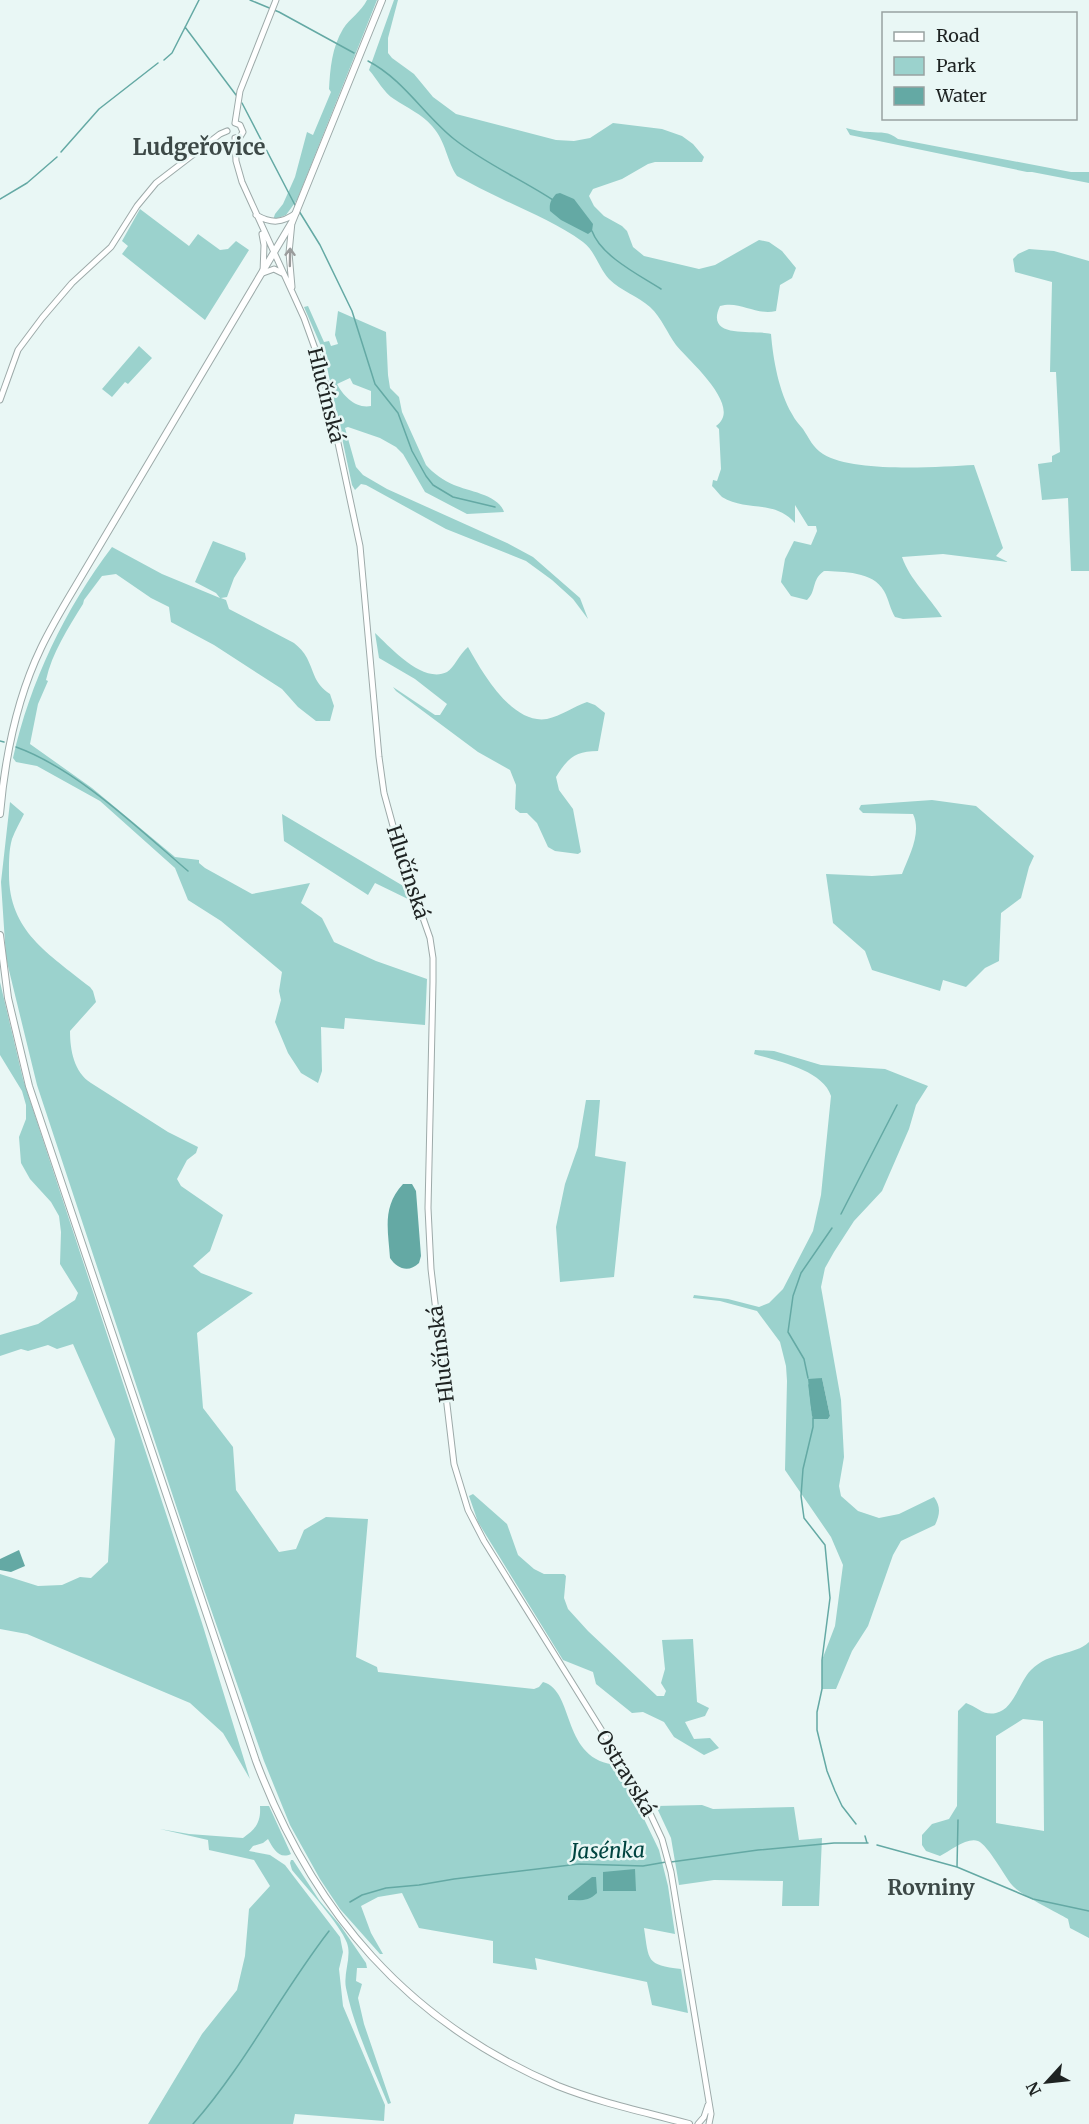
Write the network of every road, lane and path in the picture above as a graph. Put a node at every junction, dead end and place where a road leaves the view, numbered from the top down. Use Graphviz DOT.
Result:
graph roads {
  1 [pos="276,0"];
  2 [pos="381,0"];
  3 [pos="235,123"];
  4 [pos="227,131"];
  5 [pos="235,138"];
  6 [pos="296,213"];
  7 [pos="256,215"];
  8 [pos="292,222"];
  9 [pos="274,254"];
  10 [pos="263,273"];
  11 [pos="283,273"];
  12 [pos="292,292"];
  13 [pos="0,400"];
  14 [pos="0,814"];
  15 [pos="0,935"];
  16 [pos="484,1541"];
  17 [pos="708,2103"];
  18 [pos="689,2124"];
  19 [pos="698,2124"];
  20 [pos="709,2124"];
  1 -- 3 [label="street"];
  2 -- 6 [label="main road"];
  3 -- 4 [label="street"];
  3 -- 5 [label="street"];
  4 -- 5 [label="street"];
  4 -- 13 [label="street"];
  5 -- 7 [label="street, Hlučínská"];
  6 -- 7 [label="street"];
  6 -- 8 [label="main road"];
  7 -- 9 [label="street, Hlučínská"];
  7 -- 10 [label="street, Hlučínská"];
  8 -- 9 [label="main road"];
  12 -- 8 [label="street, one-way"];
  9 -- 10 [label="main road"];
  9 -- 11 [label="street, Hlučínská"];
  10 -- 11 [label="street"];
  10 -- 14 [label="main road"];
  11 -- 12 [label="street, Hlučínská"];
  12 -- 16 [label="street, Hlučínská"];
  15 -- 18 [label="main road"];
  16 -- 17 [label="street, Ostravská"];
  17 -- 19 [label="street"];
  17 -- 20 [label="street, Ostravská"];
}
